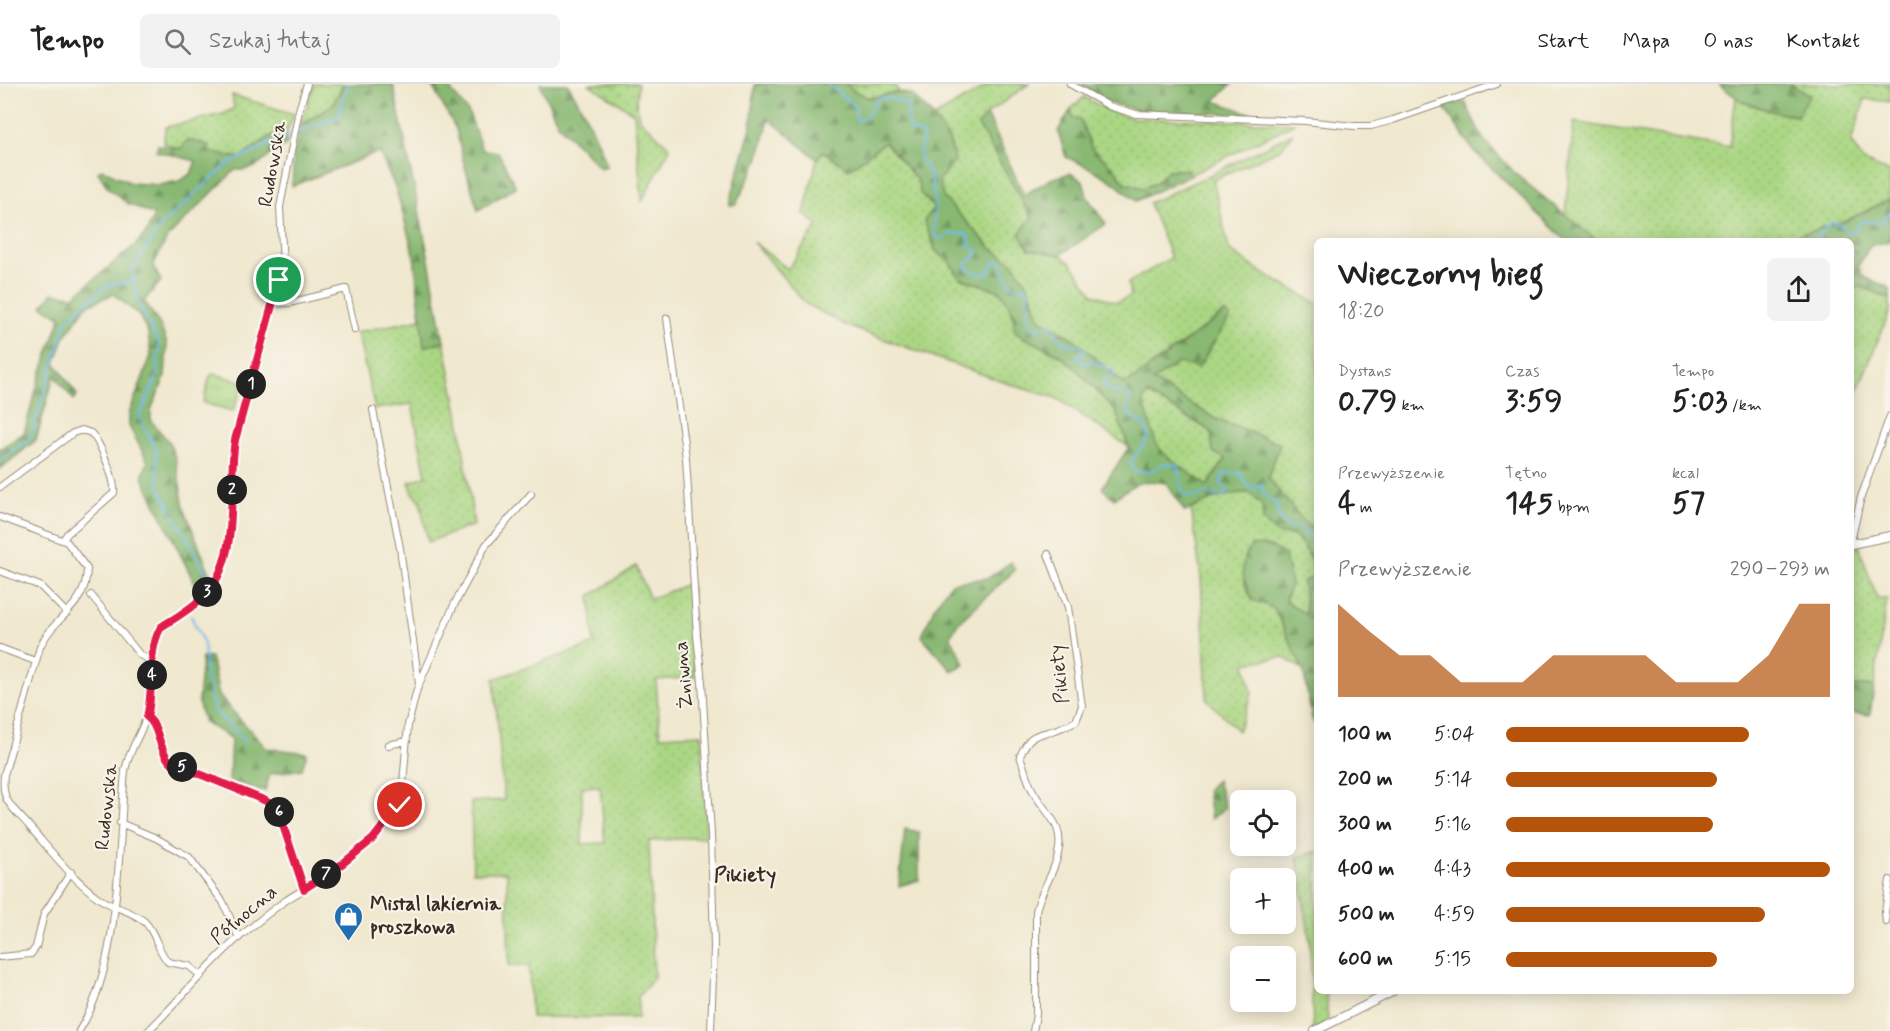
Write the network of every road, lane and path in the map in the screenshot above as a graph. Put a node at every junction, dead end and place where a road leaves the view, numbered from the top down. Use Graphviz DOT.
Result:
graph roads {
  1 [pos="307,84"];
  2 [pos="1070,84"];
  3 [pos="1497,84"];
  4 [pos="273,304"];
  5 [pos="667,318"];
  6 [pos="355,330"];
  7 [pos="373,410"];
  8 [pos="1890,416"];
  9 [pos="0,487"];
  10 [pos="531,494"];
  11 [pos="0,517"];
  12 [pos="1854,528"];
  13 [pos="1890,536"];
  14 [pos="63,540"];
  15 [pos="1854,542"];
  16 [pos="1048,554"];
  17 [pos="0,571"];
  18 [pos="91,595"];
  19 [pos="67,613"];
  20 [pos="1,651"];
  21 [pos="35,661"];
  22 [pos="153,662"];
  23 [pos="419,684"];
  24 [pos="147,717"];
  25 [pos="406,741"];
  26 [pos="388,745"];
  27 [pos="120,823"];
  28 [pos="71,872"];
  29 [pos="1890,880"];
  30 [pos="304,889"];
  31 [pos="115,908"];
  32 [pos="1886,922"];
  33 [pos="239,938"];
  34 [pos="0,957"];
  35 [pos="201,976"];
  36 [pos="1388,994"];
  37 [pos="79,1031"];
  38 [pos="148,1031"];
  39 [pos="711,1031"];
  40 [pos="1033,1031"];
  41 [pos="1315,1031"];
  1 -- 4 [label="street, Rudowska"];
  2 -- 3 [label="street"];
  4 -- 6 [label="street"];
  4 -- 22 [label="street, Rudowska"];
  5 -- 39 [label="street, Żniwna"];
  7 -- 23 [label="street"];
  8 -- 12 [label="street"];
  9 -- 14 [label="street"];
  10 -- 23 [label="street, Północna"];
  11 -- 14 [label="street"];
  13 -- 15 [label="street"];
  14 -- 19 [label="street"];
  16 -- 40 [label="street, Pikiety"];
  17 -- 19 [label="street"];
  18 -- 22 [label="street"];
  19 -- 21 [label="street"];
  20 -- 21 [label="street"];
  21 -- 28 [label="street"];
  22 -- 24 [label="street, Rudowska"];
  23 -- 25 [label="street, Północna"];
  24 -- 27 [label="street, Rudowska"];
  24 -- 30 [label="street"];
  25 -- 26 [label="street"];
  25 -- 30 [label="street, Północna"];
  27 -- 31 [label="street, Rudowska"];
  27 -- 33 [label="street"];
  28 -- 31 [label="street"];
  28 -- 34 [label="street"];
  29 -- 32 [label="street"];
  30 -- 33 [label="street, Północna"];
  31 -- 35 [label="street"];
  31 -- 37 [label="street, Rudowska"];
  33 -- 35 [label="street, Północna"];
  35 -- 38 [label="street, Północna"];
  36 -- 41 [label="street"];
}
